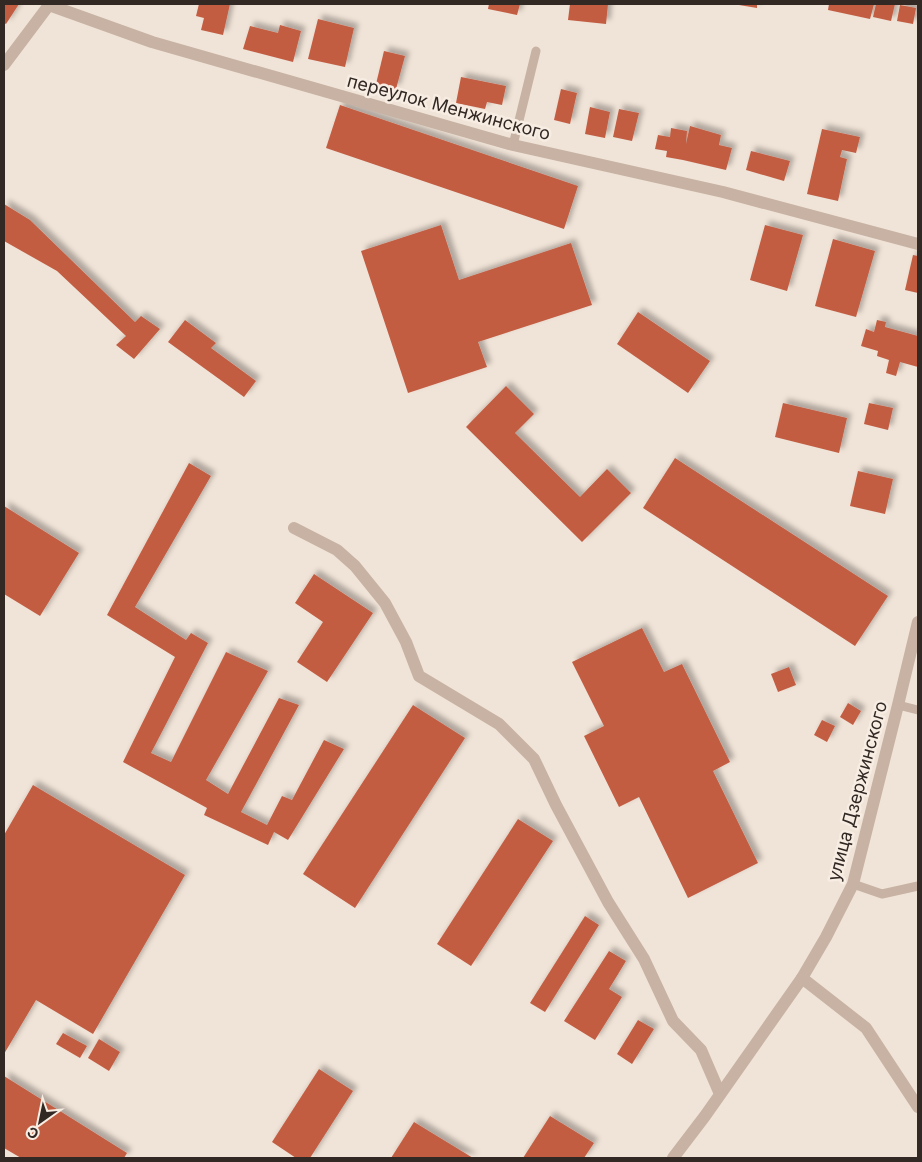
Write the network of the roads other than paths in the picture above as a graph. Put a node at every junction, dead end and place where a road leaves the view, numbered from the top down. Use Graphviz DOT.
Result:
graph roads {
  1 [pos="536,51"];
  2 [pos="4,65"];
  3 [pos="513,145"];
  4 [pos="918,244"];
  5 [pos="294,528"];
  6 [pos="918,622"];
  7 [pos="898,705"];
  8 [pos="918,710"];
  9 [pos="853,884"];
  10 [pos="918,886"];
  11 [pos="802,978"];
  12 [pos="720,1094"];
  13 [pos="918,1107"];
  14 [pos="677,1157"];
  1 -- 3 [label="lane"];
  2 -- 3 [label="street, переулок Менжинского"];
  3 -- 4 [label="street, переулок Менжинского"];
  5 -- 12 [label="street"];
  6 -- 7 [label="street, улица Дзержинского"];
  7 -- 8 [label="lane"];
  7 -- 9 [label="street, улица Дзержинского"];
  9 -- 10 [label="lane"];
  9 -- 11 [label="street, улица Дзержинского"];
  11 -- 12 [label="street, улица Дзержинского"];
  11 -- 13 [label="street"];
  12 -- 14 [label="street, улица Дзержинского"];
}
